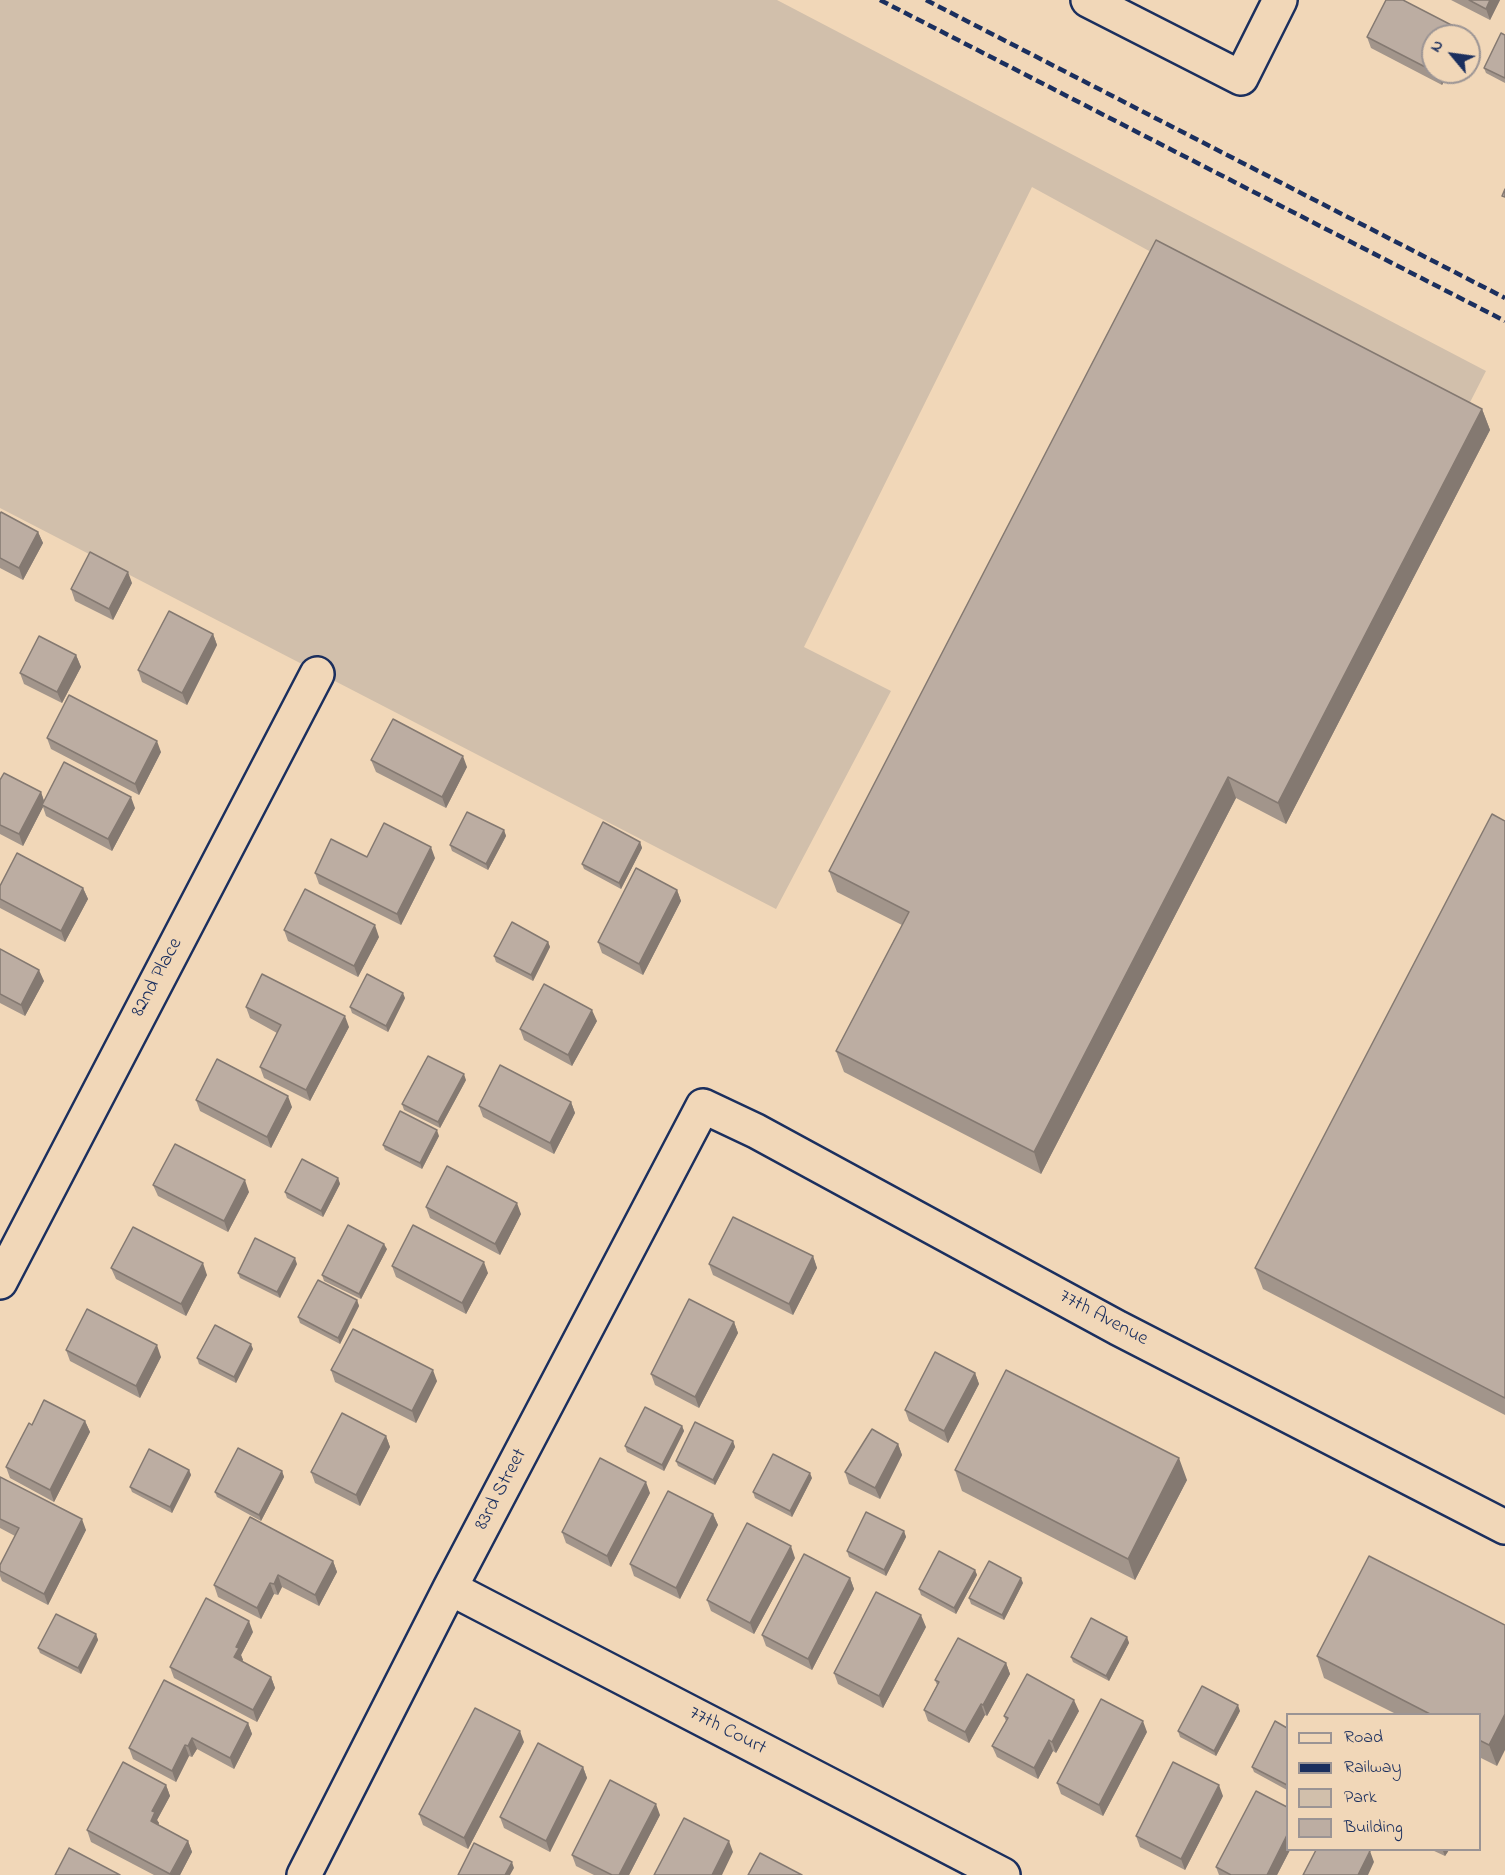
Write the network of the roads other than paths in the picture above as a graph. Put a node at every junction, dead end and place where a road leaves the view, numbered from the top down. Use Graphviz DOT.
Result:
graph roads {
  1 [pos="1088,0"];
  2 [pos="1280,0"];
  3 [pos="317,674"];
  4 [pos="704,1106"];
  5 [pos="0,1281"];
  6 [pos="1505,1527"];
  7 [pos="450,1588"];
  8 [pos="304,1875"];
  9 [pos="1003,1875"];
  1 -- 2 [label="street"];
  3 -- 5 [label="street, 82nd Place"];
  4 -- 6 [label="street, 77th Avenue"];
  4 -- 7 [label="street, 83rd Street"];
  7 -- 8 [label="street, 83rd Street"];
  7 -- 9 [label="street, 77th Court"];
}
